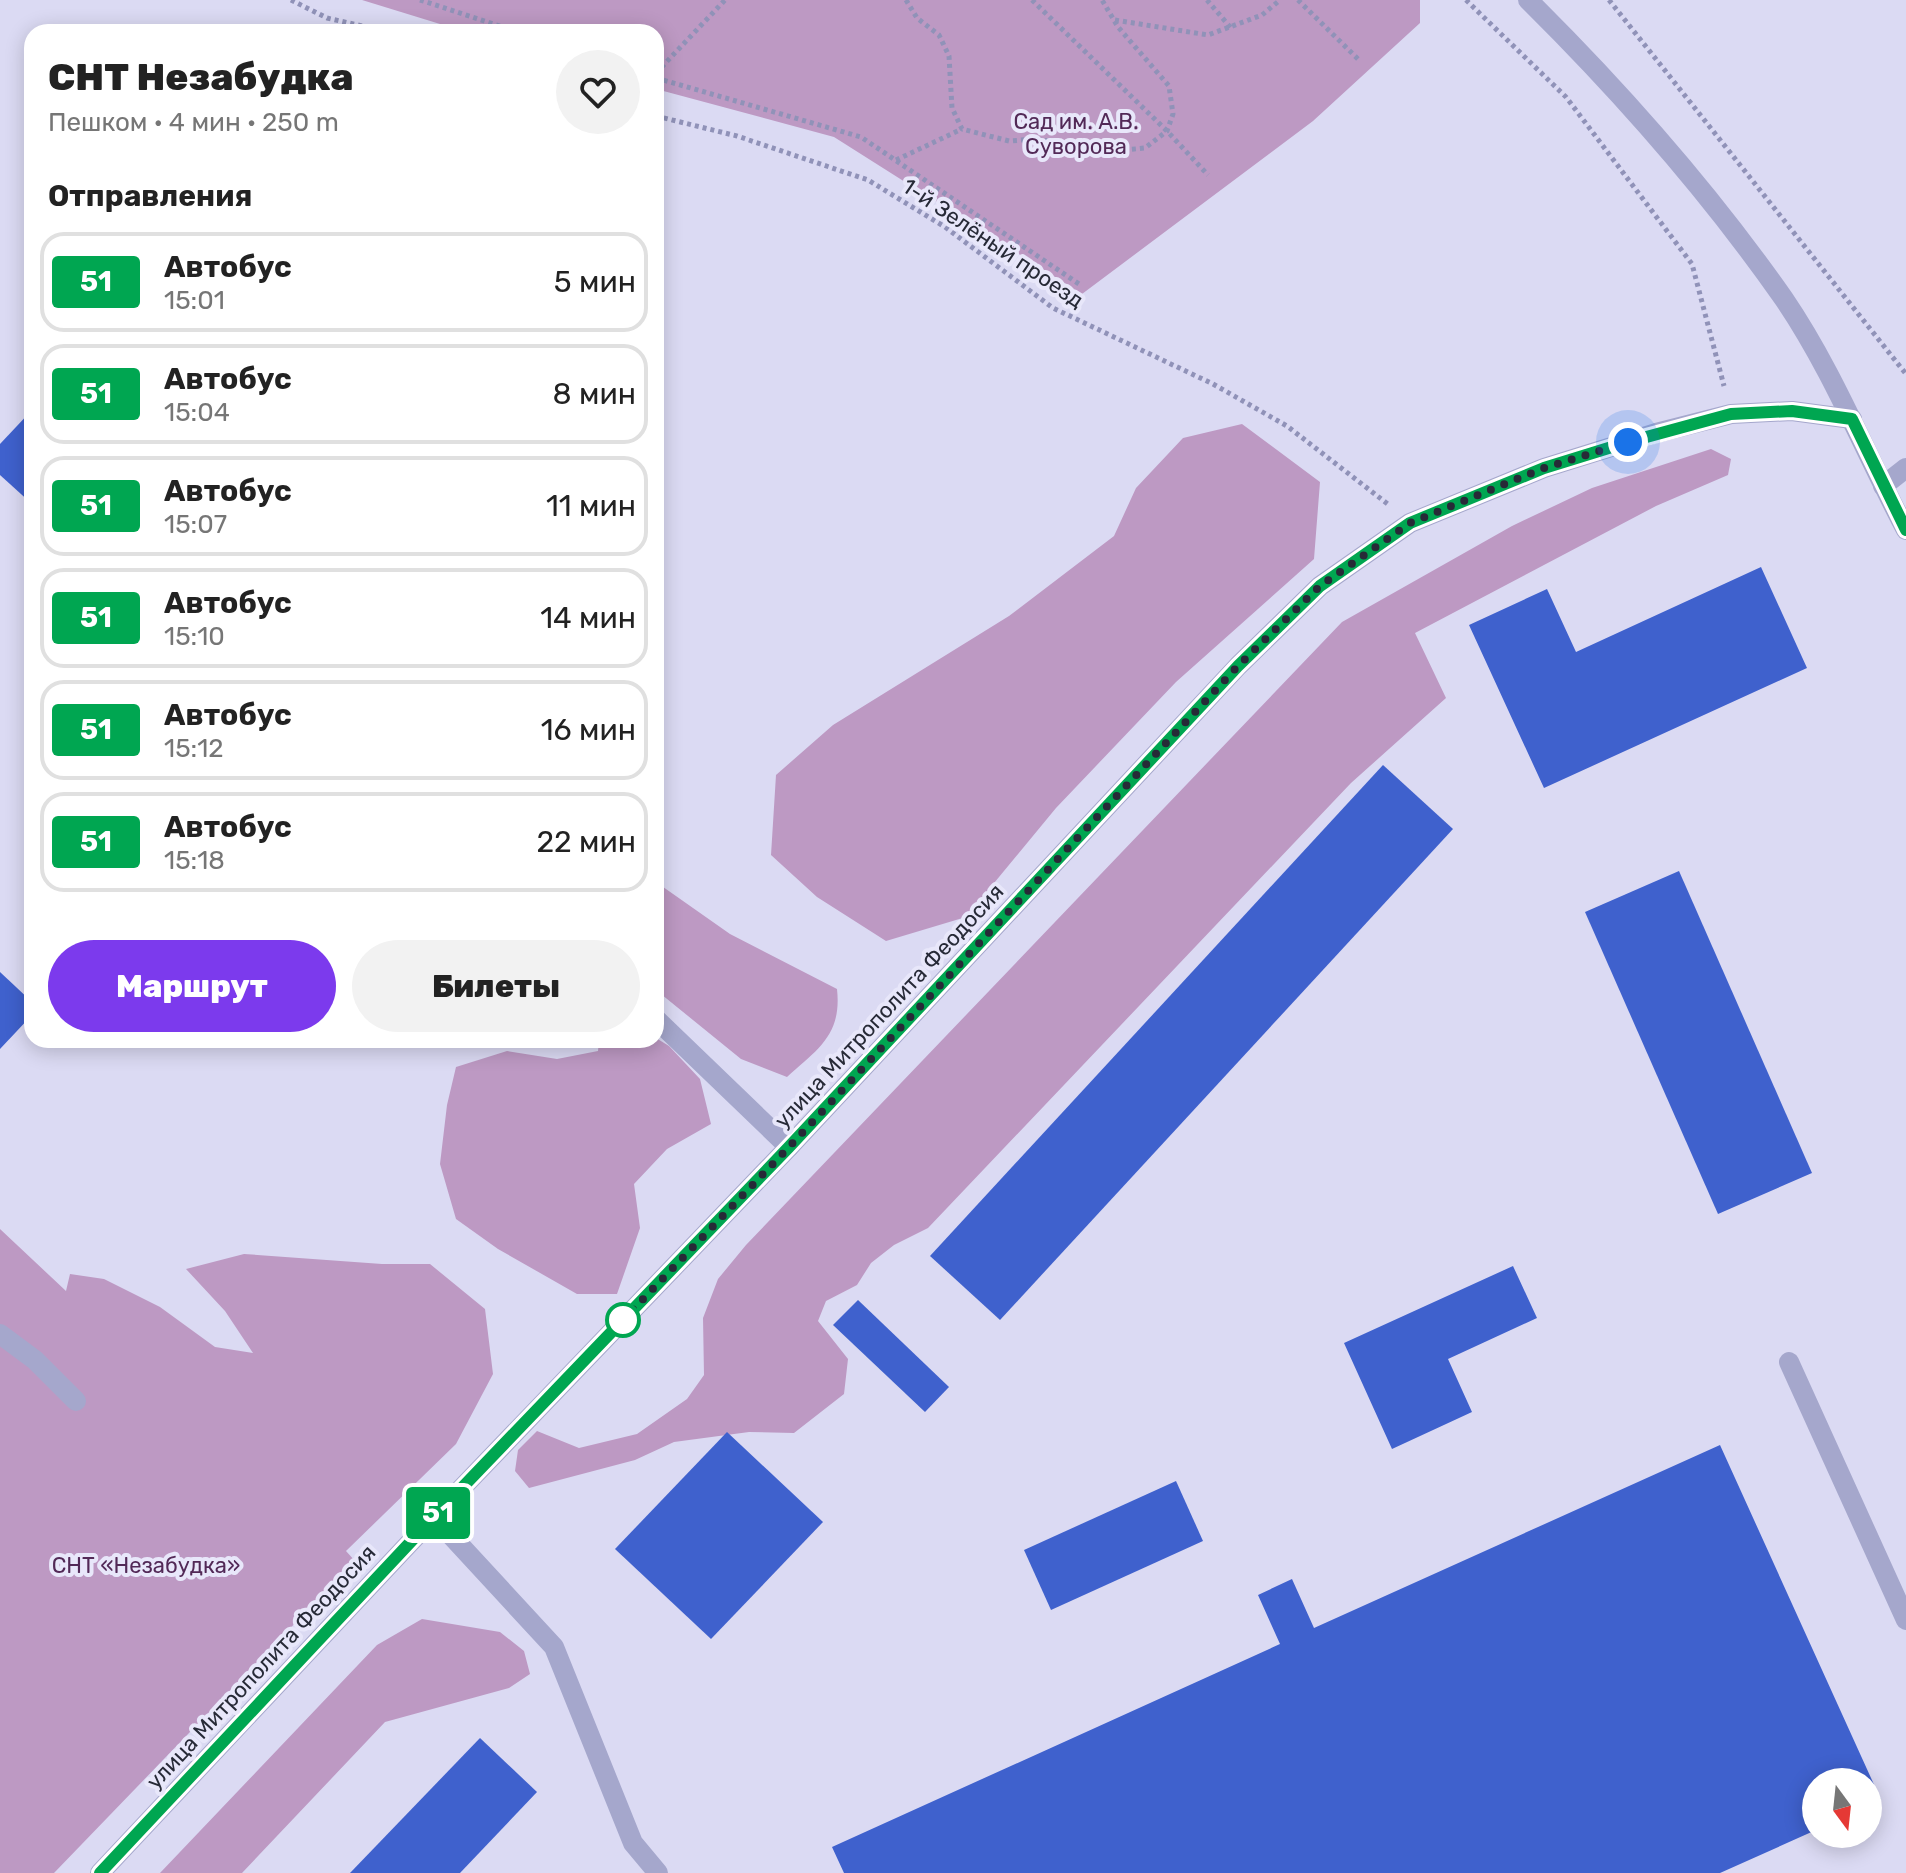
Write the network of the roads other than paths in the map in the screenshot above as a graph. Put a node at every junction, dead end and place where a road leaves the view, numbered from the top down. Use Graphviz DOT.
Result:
graph roads {
  1 [pos="1528,0"];
  2 [pos="1852,419"];
  3 [pos="1906,468"];
  4 [pos="1883,486"];
  5 [pos="1906,530"];
  6 [pos="664,1027"];
  7 [pos="789,1147"];
  8 [pos="0,1334"];
  9 [pos="1789,1362"];
  10 [pos="76,1401"];
  11 [pos="434,1517"];
  12 [pos="1906,1620"];
  13 [pos="100,1873"];
  14 [pos="658,1873"];
  1 -- 2 [label="street"];
  2 -- 4 [label="street"];
  2 -- 7 [label="street, улица Митрополита Феодосия"];
  3 -- 4 [label="street"];
  4 -- 5 [label="street"];
  6 -- 7 [label="street"];
  7 -- 11 [label="street, улица Митрополита Феодосия"];
  8 -- 10 [label="street"];
  9 -- 12 [label="street"];
  11 -- 13 [label="street, улица Митрополита Феодосия"];
  11 -- 14 [label="street"];
}
